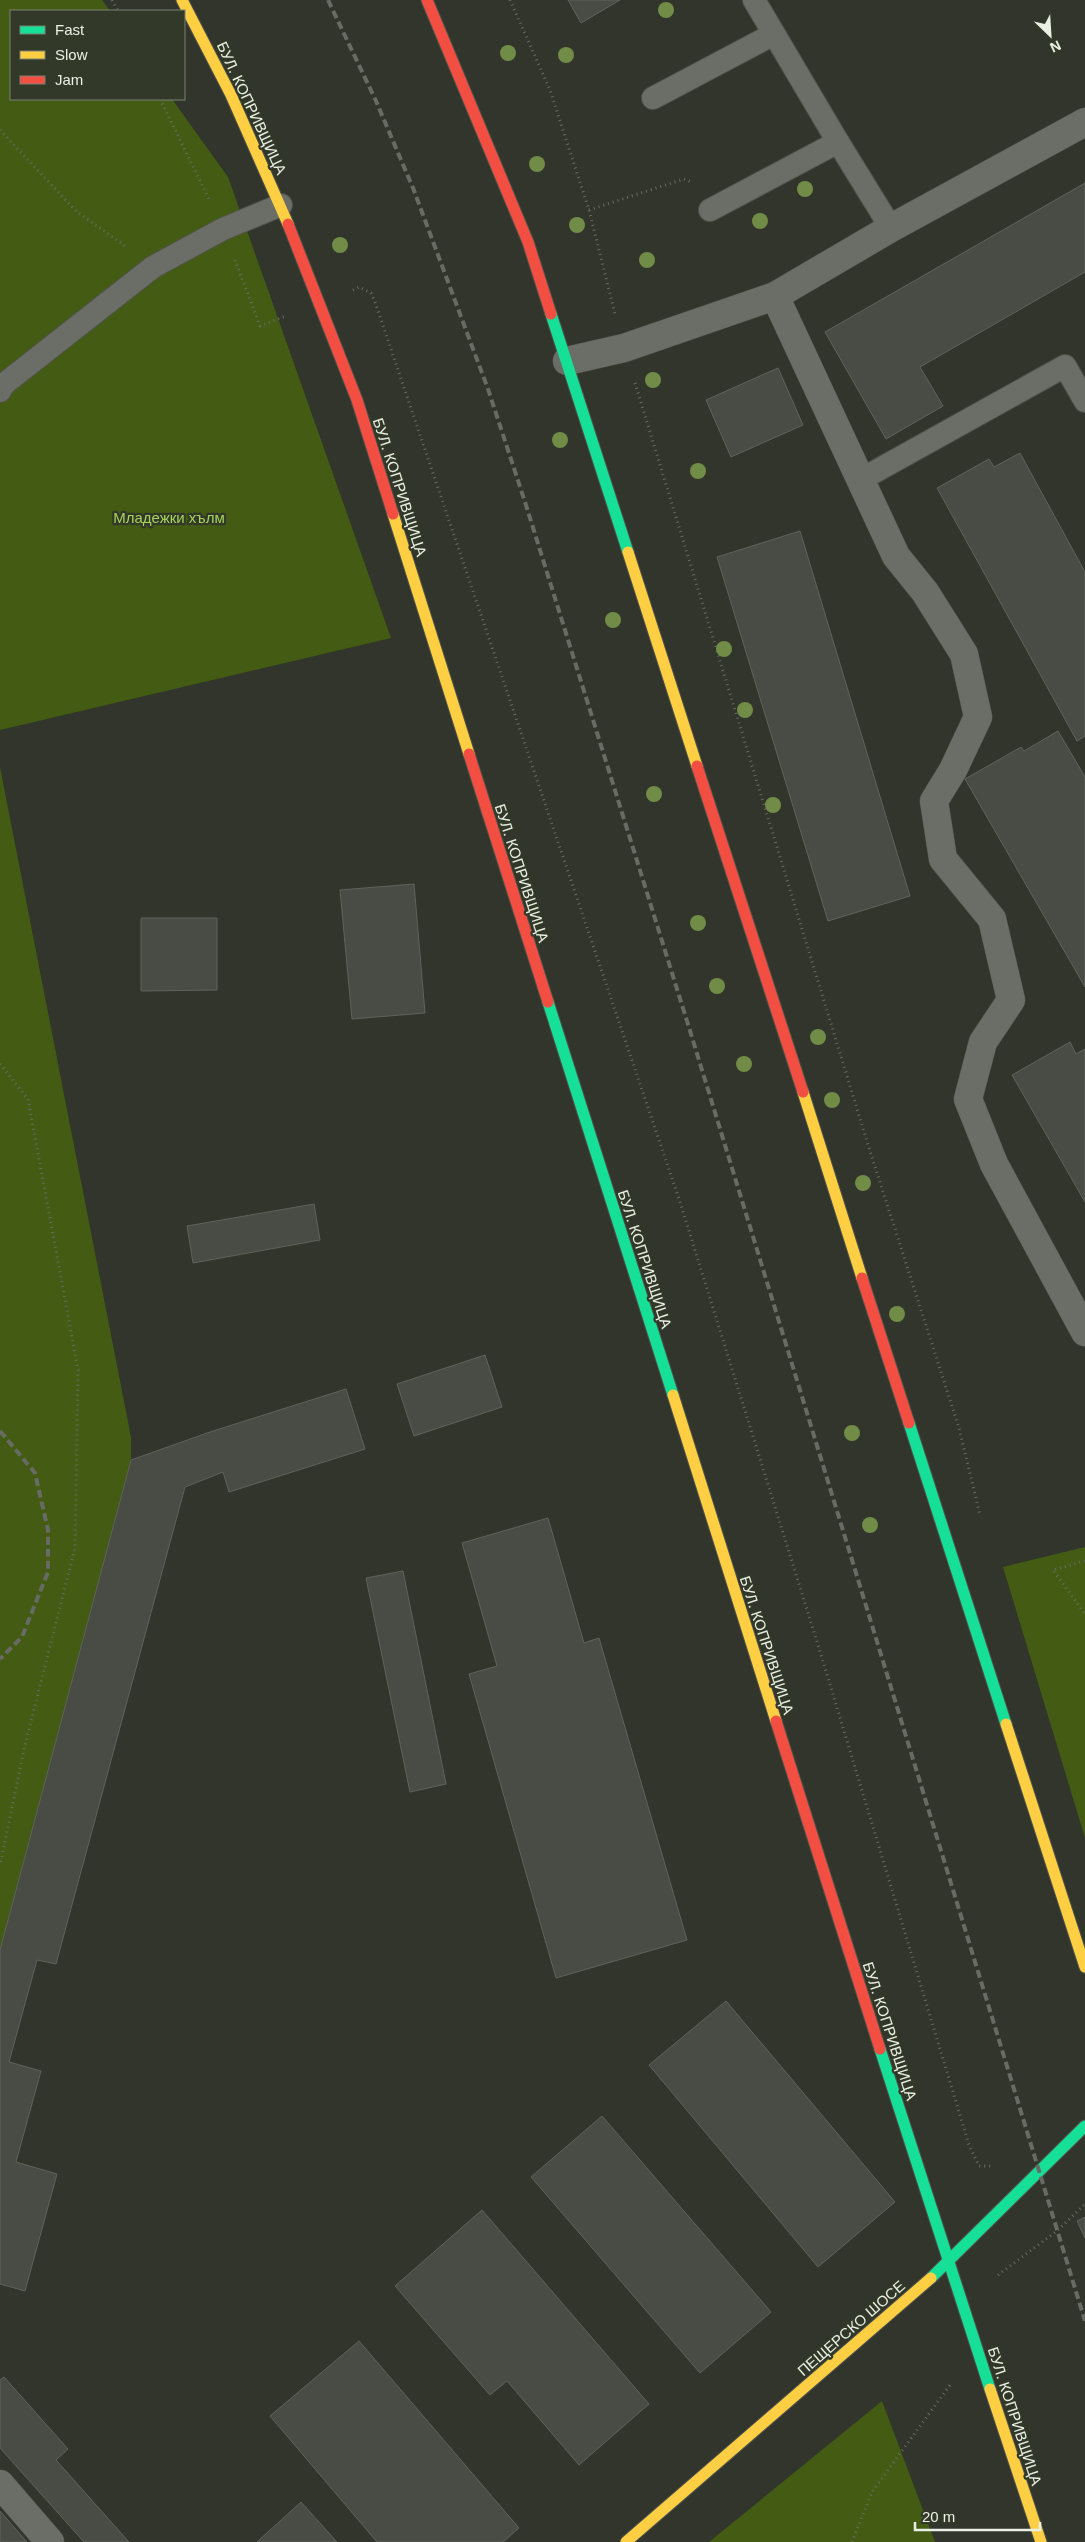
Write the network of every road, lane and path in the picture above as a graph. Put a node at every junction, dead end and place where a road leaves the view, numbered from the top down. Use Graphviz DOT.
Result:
graph roads {
  1 [pos="182,0"];
  2 [pos="427,0"];
  3 [pos="510,0"];
  4 [pos="754,0"];
  5 [pos="774,34"];
  6 [pos="653,98"];
  7 [pos="1085,122"];
  8 [pos="0,130"];
  9 [pos="838,142"];
  10 [pos="281,205"];
  11 [pos="716,206"];
  12 [pos="589,210"];
  13 [pos="891,228"];
  14 [pos="153,267"];
  15 [pos="775,296"];
  16 [pos="375,302"];
  17 [pos="624,348"];
  18 [pos="567,361"];
  19 [pos="0,391"];
  20 [pos="1085,401"];
  21 [pos="860,480"];
  22 [pos="0,1064"];
  23 [pos="1085,1332"];
  24 [pos="981,1523"];
  25 [pos="1085,1560"];
  26 [pos="1085,1614"];
  27 [pos="0,1865"];
  28 [pos="1085,1967"];
  29 [pos="1085,2126"];
  30 [pos="1001,2166"];
  31 [pos="1085,2204"];
  32 [pos="948,2263"];
  33 [pos="998,2275"];
  34 [pos="976,2348"];
  35 [pos="0,2484"];
  36 [pos="50,2542"];
  37 [pos="626,2542"];
  38 [pos="852,2542"];
  39 [pos="1041,2542"];
  1 -- 10 [label="main road, БУЛ. КОПРИВЩИЦА"];
  2 -- 18 [label="main road"];
  3 -- 12 [label="path"];
  4 -- 5 [label="lane"];
  5 -- 6 [label="lane"];
  5 -- 9 [label="lane"];
  7 -- 13 [label="street"];
  8 -- 14 [label="path"];
  9 -- 11 [label="lane"];
  9 -- 13 [label="lane"];
  10 -- 14 [label="lane"];
  10 -- 32 [label="main road, БУЛ. КОПРИВЩИЦА"];
  11 -- 12 [label="path"];
  12 -- 17 [label="path"];
  13 -- 15 [label="street"];
  14 -- 19 [label="lane"];
  15 -- 17 [label="street"];
  15 -- 21 [label="street"];
  16 -- 30 [label="path"];
  17 -- 18 [label="street"];
  17 -- 24 [label="path"];
  18 -- 28 [label="main road"];
  20 -- 21 [label="lane"];
  21 -- 23 [label="street"];
  22 -- 27 [label="path"];
  25 -- 26 [label="path"];
  29 -- 32 [label="main road, ПЕЩЕРСКО ШОСЕ"];
  31 -- 33 [label="path"];
  32 -- 34 [label="main road, БУЛ. КОПРИВЩИЦА"];
  32 -- 37 [label="main road, ПЕЩЕРСКО ШОСЕ"];
  34 -- 38 [label="path"];
  34 -- 39 [label="main road, БУЛ. КОПРИВЩИЦА"];
  35 -- 36 [label="street"];
}
